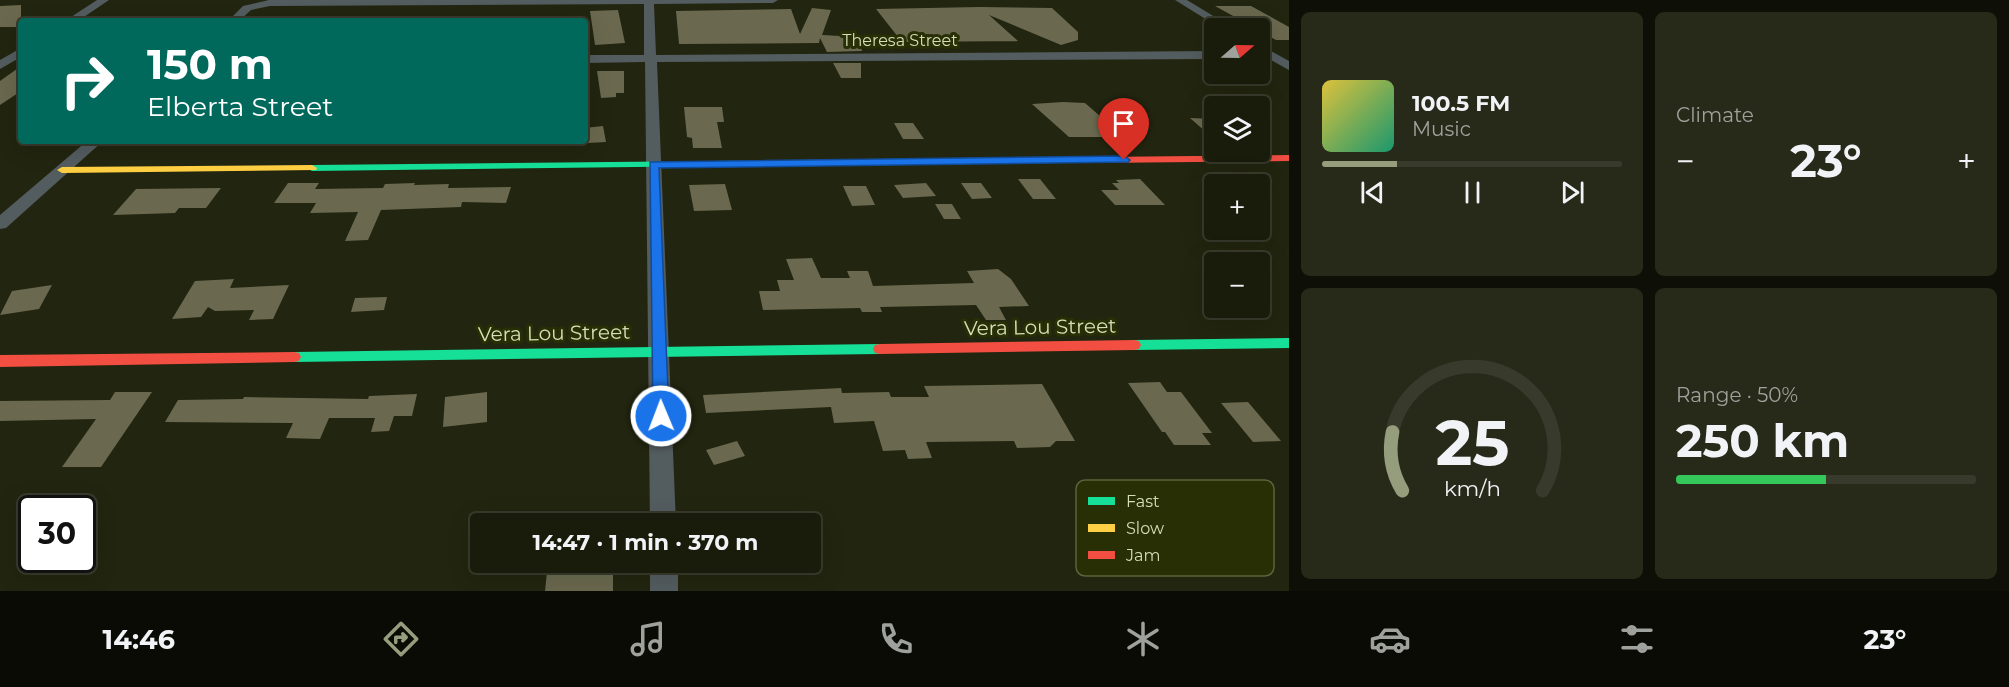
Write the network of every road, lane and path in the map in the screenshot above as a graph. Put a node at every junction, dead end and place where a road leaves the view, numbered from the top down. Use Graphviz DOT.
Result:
graph roads {
  1 [pos="104,0"];
  2 [pos="649,0"];
  3 [pos="773,0"];
  4 [pos="1180,0"];
  5 [pos="75,18"];
  6 [pos="237,18"];
  7 [pos="1210,18"];
  8 [pos="1270,53"];
  9 [pos="18,54"];
  10 [pos="1289,54"];
  11 [pos="1204,55"];
  12 [pos="1270,56"];
  13 [pos="652,58"];
  14 [pos="588,59"];
  15 [pos="0,65"];
  16 [pos="1289,66"];
  17 [pos="92,144"];
  18 [pos="1289,158"];
  19 [pos="654,164"];
  20 [pos="62,170"];
  21 [pos="0,224"];
  22 [pos="1289,343"];
  23 [pos="660,352"];
  24 [pos="0,361"];
  25 [pos="663,513"];
  26 [pos="664,573"];
  27 [pos="664,591"];
  1 -- 5 [label="street"];
  2 -- 3 [label="street"];
  2 -- 6 [label="street"];
  2 -- 13 [label="street"];
  4 -- 7 [label="street"];
  8 -- 10 [label="street"];
  9 -- 15 [label="street"];
  11 -- 13 [label="street, Theresa Street"];
  12 -- 16 [label="street"];
  13 -- 14 [label="street, Theresa Street"];
  13 -- 19 [label="street"];
  17 -- 20 [label="street"];
  18 -- 19 [label="street"];
  19 -- 20 [label="street"];
  19 -- 23 [label="street"];
  20 -- 21 [label="street"];
  22 -- 23 [label="street, Vera Lou Street"];
  23 -- 24 [label="street, Vera Lou Street"];
  23 -- 25 [label="street"];
  26 -- 27 [label="street"];
}
